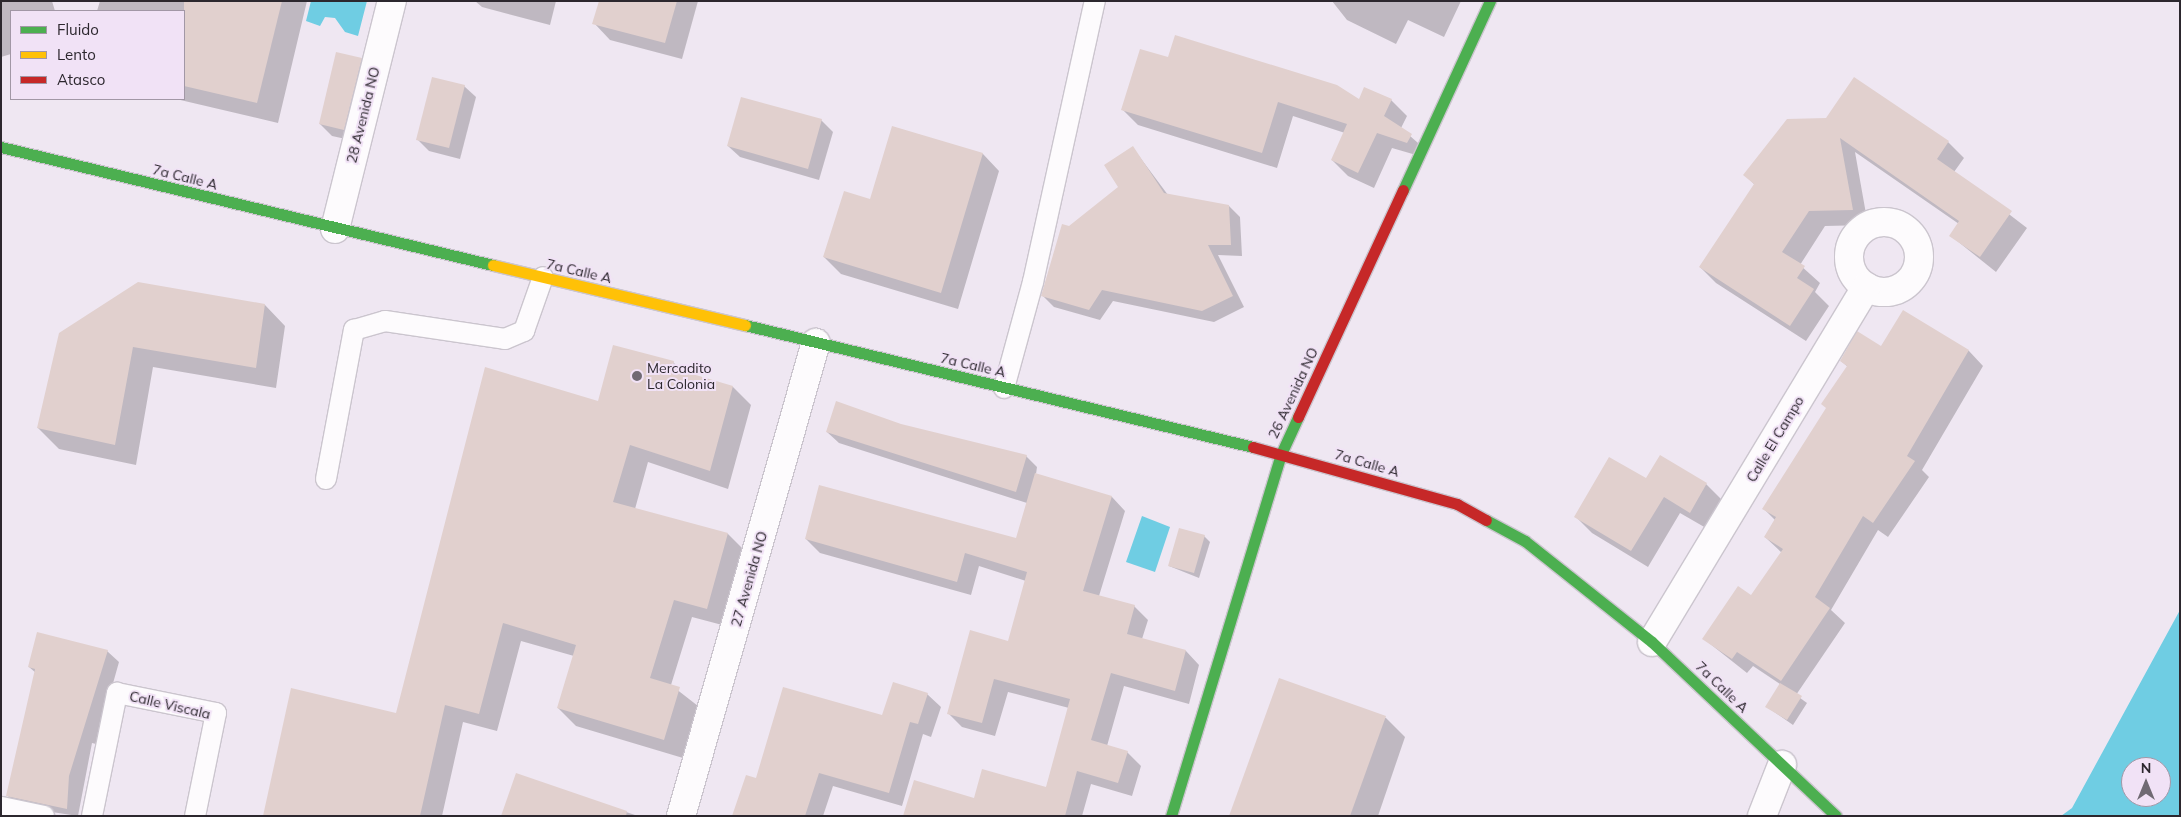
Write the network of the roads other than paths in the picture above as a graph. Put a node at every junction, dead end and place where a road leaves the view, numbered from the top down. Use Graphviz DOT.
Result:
graph roads {
  1 [pos="392,1"];
  2 [pos="1095,1"];
  3 [pos="1490,1"];
  4 [pos="1,147"];
  5 [pos="335,229"];
  6 [pos="543,277"];
  7 [pos="1866,287"];
  8 [pos="816,343"];
  9 [pos="1004,388"];
  10 [pos="1281,454"];
  11 [pos="326,479"];
  12 [pos="1652,642"];
  13 [pos="1782,765"];
  14 [pos="1,807"];
  15 [pos="44,816"];
  16 [pos="92,816"];
  17 [pos="195,816"];
  18 [pos="681,816"];
  19 [pos="1171,816"];
  20 [pos="1762,816"];
  21 [pos="1836,816"];
  1 -- 5 [label="street, 28 Avenida NO"];
  2 -- 9 [label="lane"];
  3 -- 10 [label="street, 26 Avenida NO"];
  4 -- 5 [label="street, 7a Calle A"];
  5 -- 6 [label="street, 7a Calle A"];
  6 -- 8 [label="street, 7a Calle A"];
  6 -- 11 [label="lane"];
  7 -- 12 [label="street, Calle El Campo"];
  8 -- 9 [label="street, 7a Calle A"];
  8 -- 18 [label="street, 27 Avenida NO"];
  9 -- 10 [label="street, 7a Calle A"];
  10 -- 12 [label="street, 7a Calle A"];
  10 -- 19 [label="street, 26 Avenida NO"];
  12 -- 13 [label="street, 7a Calle A"];
  13 -- 20 [label="street"];
  13 -- 21 [label="street, 7a Calle A"];
  14 -- 15 [label="lane"];
  16 -- 17 [label="lane, Calle Viscala"];
}
